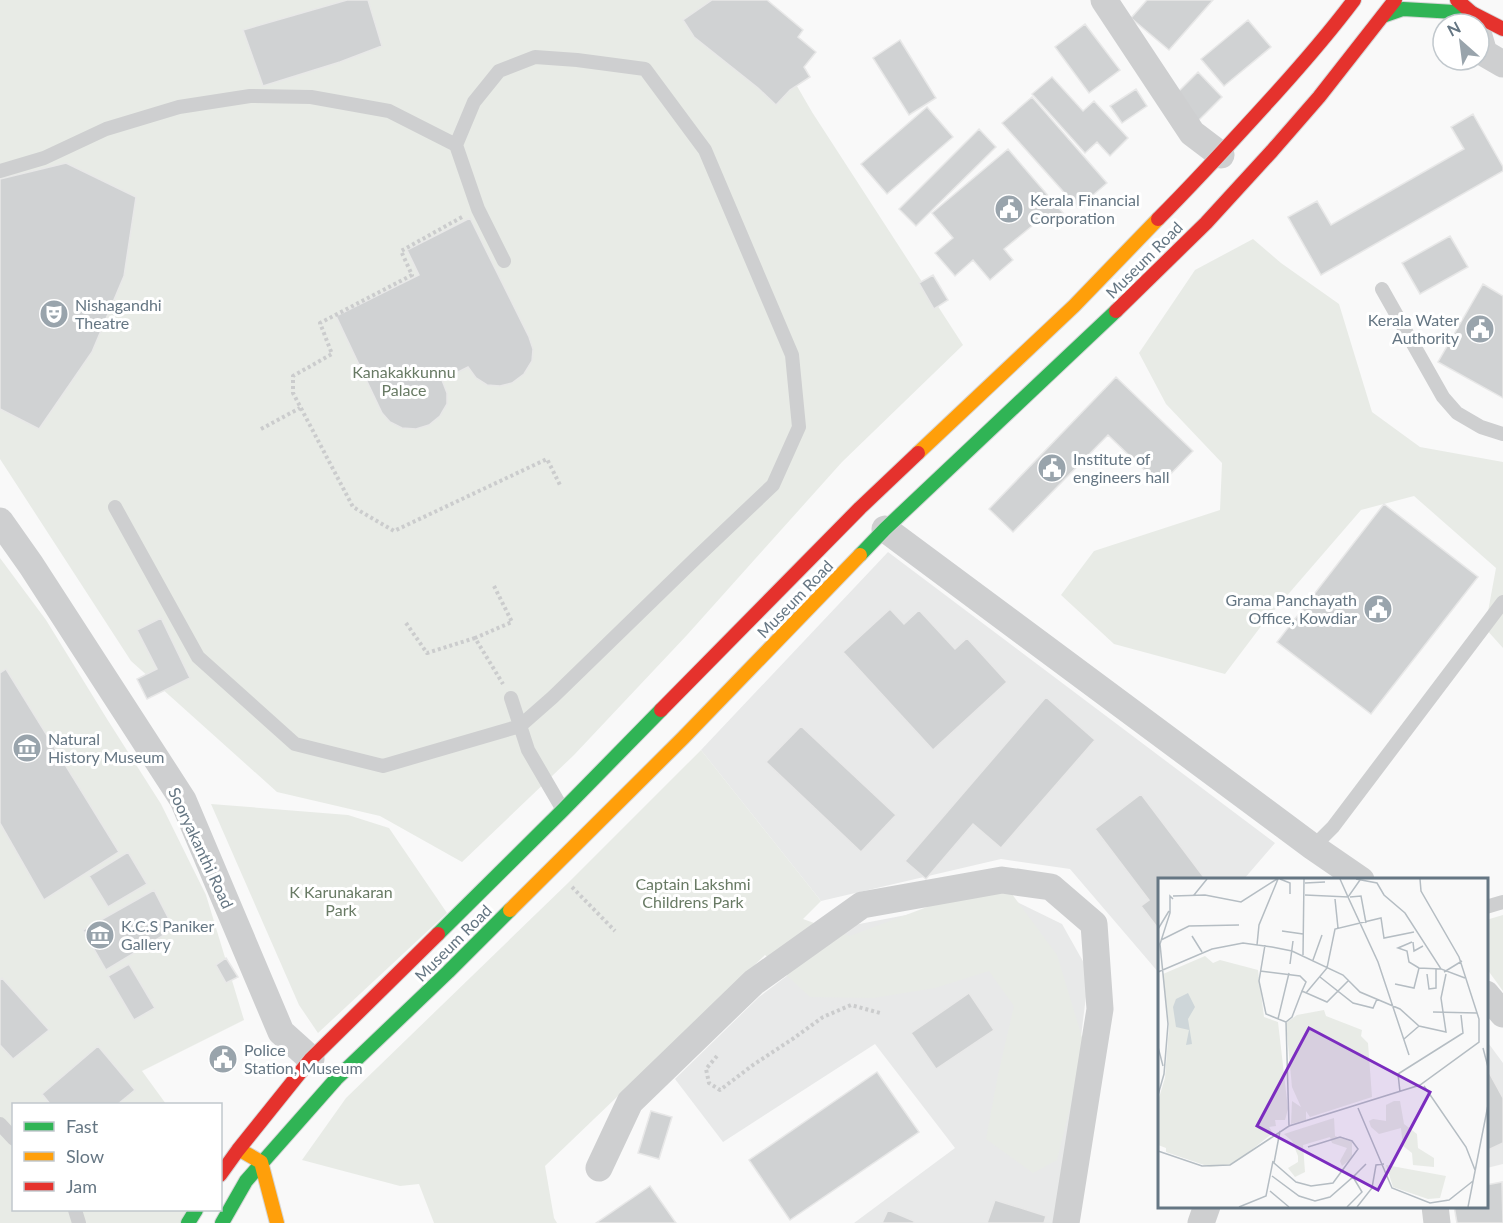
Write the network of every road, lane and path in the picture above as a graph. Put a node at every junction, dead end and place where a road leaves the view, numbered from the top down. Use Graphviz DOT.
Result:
graph roads {
  1 [pos="1104,0"];
  2 [pos="1354,0"];
  3 [pos="1395,0"];
  4 [pos="1431,13"];
  5 [pos="1383,16"];
  6 [pos="456,145"];
  7 [pos="1221,155"];
  8 [pos="0,171"];
  9 [pos="478,209"];
  10 [pos="504,261"];
  11 [pos="1382,289"];
  12 [pos="300,408"];
  13 [pos="261,429"];
  14 [pos="1503,434"];
  15 [pos="560,485"];
  16 [pos="115,507"];
  17 [pos="0,521"];
  18 [pos="885,529"];
  19 [pos="494,586"];
  20 [pos="1503,602"];
  21 [pos="406,623"];
  22 [pos="475,638"];
  23 [pos="511,698"];
  24 [pos="520,726"];
  25 [pos="563,810"];
  26 [pos="1313,847"];
  27 [pos="554,867"];
  28 [pos="1360,878"];
  29 [pos="1503,902"];
  30 [pos="1488,906"];
  31 [pos="615,931"];
  32 [pos="1488,996"];
  33 [pos="880,1013"];
  34 [pos="1503,1014"];
  35 [pos="718,1054"];
  36 [pos="310,1059"];
  37 [pos="0,1124"];
  38 [pos="12,1137"];
  39 [pos="238,1150"];
  40 [pos="222,1155"];
  41 [pos="261,1162"];
  42 [pos="599,1168"];
  43 [pos="222,1172"];
  44 [pos="246,1181"];
  45 [pos="250,1202"];
  46 [pos="1206,1208"];
  47 [pos="1435,1208"];
  48 [pos="222,1223"];
  49 [pos="276,1223"];
  50 [pos="1066,1223"];
  51 [pos="1201,1223"];
  52 [pos="1437,1223"];
  1 -- 7 [label="street"];
  2 -- 7 [label="main road, Museum Road"];
  3 -- 5 [label="main road, Museum Road"];
  4 -- 5 [label="main road"];
  5 -- 18 [label="main road, Museum Road"];
  6 -- 8 [label="lane"];
  6 -- 9 [label="lane"];
  6 -- 24 [label="lane"];
  7 -- 25 [label="main road, Museum Road"];
  9 -- 10 [label="lane"];
  9 -- 12 [label="path"];
  11 -- 14 [label="lane"];
  12 -- 13 [label="path"];
  12 -- 15 [label="path"];
  16 -- 24 [label="lane"];
  17 -- 36 [label="street, Sooryakanthi Road"];
  18 -- 26 [label="street"];
  18 -- 27 [label="main road, Museum Road"];
  19 -- 22 [label="path"];
  20 -- 26 [label="lane"];
  21 -- 22 [label="path"];
  22 -- 23 [label="path"];
  23 -- 24 [label="lane"];
  24 -- 25 [label="lane"];
  25 -- 36 [label="main road, Museum Road"];
  26 -- 28 [label="street"];
  27 -- 31 [label="path"];
  27 -- 41 [label="main road, Museum Road"];
  29 -- 30 [label="lane"];
  32 -- 34 [label="street"];
  33 -- 35 [label="path"];
  36 -- 39 [label="main road, Museum Road"];
  37 -- 38 [label="lane"];
  39 -- 40 [label="lane"];
  39 -- 41 [label="main road"];
  39 -- 43 [label="main road, Museum Road"];
  39 -- 44 [label="main road"];
  41 -- 44 [label="main road, Museum Road"];
  41 -- 49 [label="main road"];
  42 -- 50 [label="street"];
  44 -- 45 [label="main road"];
  44 -- 48 [label="main road, Museum Road"];
  46 -- 51 [label="street"];
  47 -- 52 [label="street"];
}
